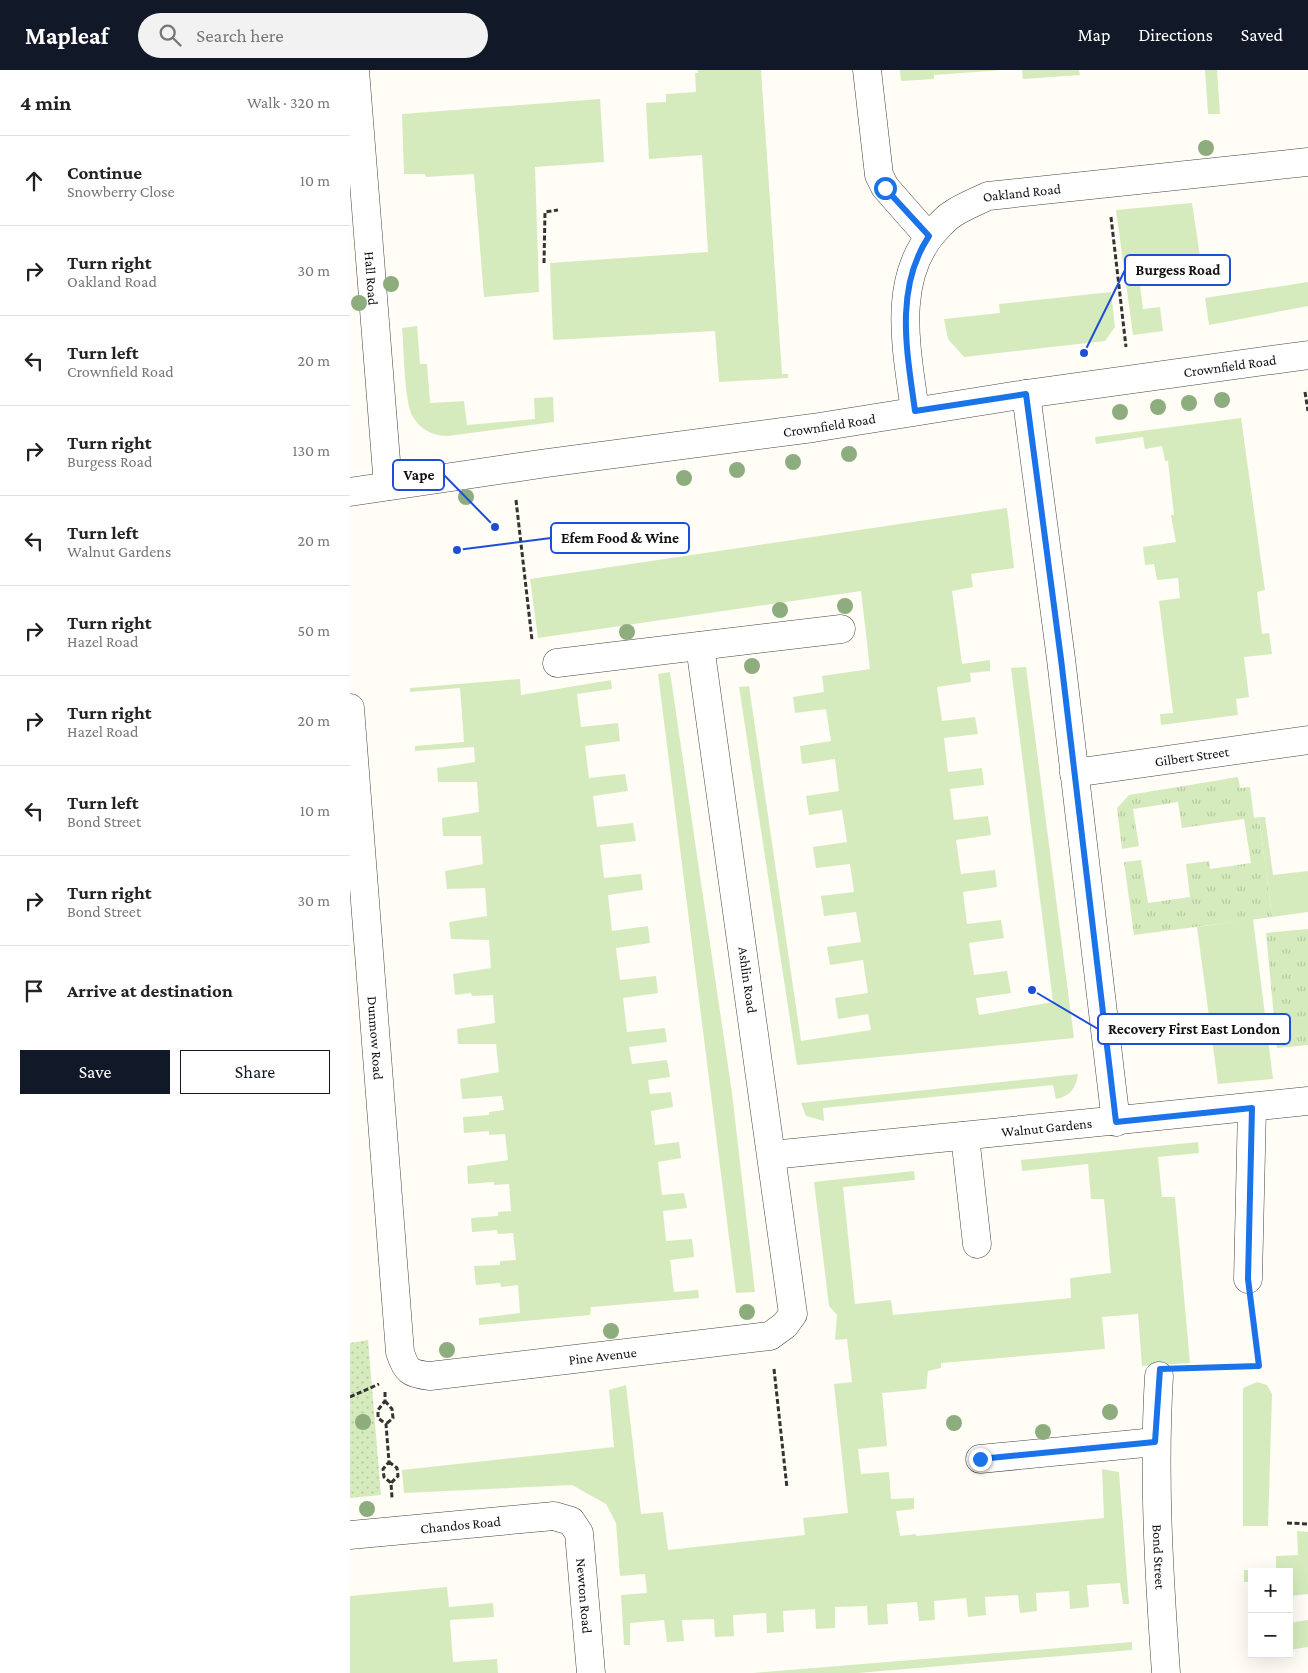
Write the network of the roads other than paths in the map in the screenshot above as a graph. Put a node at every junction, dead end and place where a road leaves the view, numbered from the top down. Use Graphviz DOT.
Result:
graph roads {
  1 [pos="355,70"];
  2 [pos="867,70"];
  3 [pos="356,154"];
  4 [pos="1308,162"];
  5 [pos="929,236"];
  6 [pos="1308,355"];
  7 [pos="1026,394"];
  8 [pos="915,411"];
  9 [pos="388,486"];
  10 [pos="350,492"];
  11 [pos="841,629"];
  12 [pos="700,646"];
  13 [pos="557,663"];
  14 [pos="350,708"];
  15 [pos="1308,740"];
  16 [pos="1074,773"];
  17 [pos="1308,1102"];
  18 [pos="1252,1108"];
  19 [pos="1116,1122"];
  20 [pos="965,1136"];
  21 [pos="772,1155"];
  22 [pos="977,1244"];
  23 [pos="1248,1279"];
  24 [pos="770,1336"];
  25 [pos="395,1374"];
  26 [pos="1159,1376"];
  27 [pos="1155,1442"];
  28 [pos="980,1459"];
  29 [pos="571,1521"];
  30 [pos="350,1535"];
  31 [pos="591,1673"];
  32 [pos="1166,1673"];
  1 -- 3 [label="street, Hall Road"];
  2 -- 5 [label="street"];
  3 -- 9 [label="street, Hall Road"];
  4 -- 5 [label="street, Oakland Road"];
  5 -- 8 [label="street, Oakland Road"];
  6 -- 7 [label="street, Crownfield Road"];
  7 -- 8 [label="street, Crownfield Road"];
  7 -- 16 [label="street"];
  8 -- 9 [label="street, Crownfield Road"];
  9 -- 10 [label="street, Crownfield Road"];
  11 -- 12 [label="street"];
  12 -- 13 [label="street"];
  12 -- 21 [label="street, Ashlin Road"];
  14 -- 25 [label="street, Dunmow Road"];
  15 -- 16 [label="street, Gilbert Street"];
  16 -- 19 [label="street"];
  17 -- 18 [label="street, Walnut Gardens"];
  18 -- 19 [label="street, Walnut Gardens"];
  18 -- 23 [label="street"];
  19 -- 20 [label="street, Walnut Gardens"];
  20 -- 21 [label="street, Walnut Gardens"];
  20 -- 22 [label="street"];
  21 -- 24 [label="street, Ashlin Road"];
  24 -- 25 [label="street, Pine Avenue"];
  26 -- 27 [label="street, Bond Street"];
  27 -- 28 [label="street"];
  27 -- 32 [label="street, Bond Street"];
  29 -- 30 [label="street, Chandos Road"];
  29 -- 31 [label="street, Newton Road"];
}
